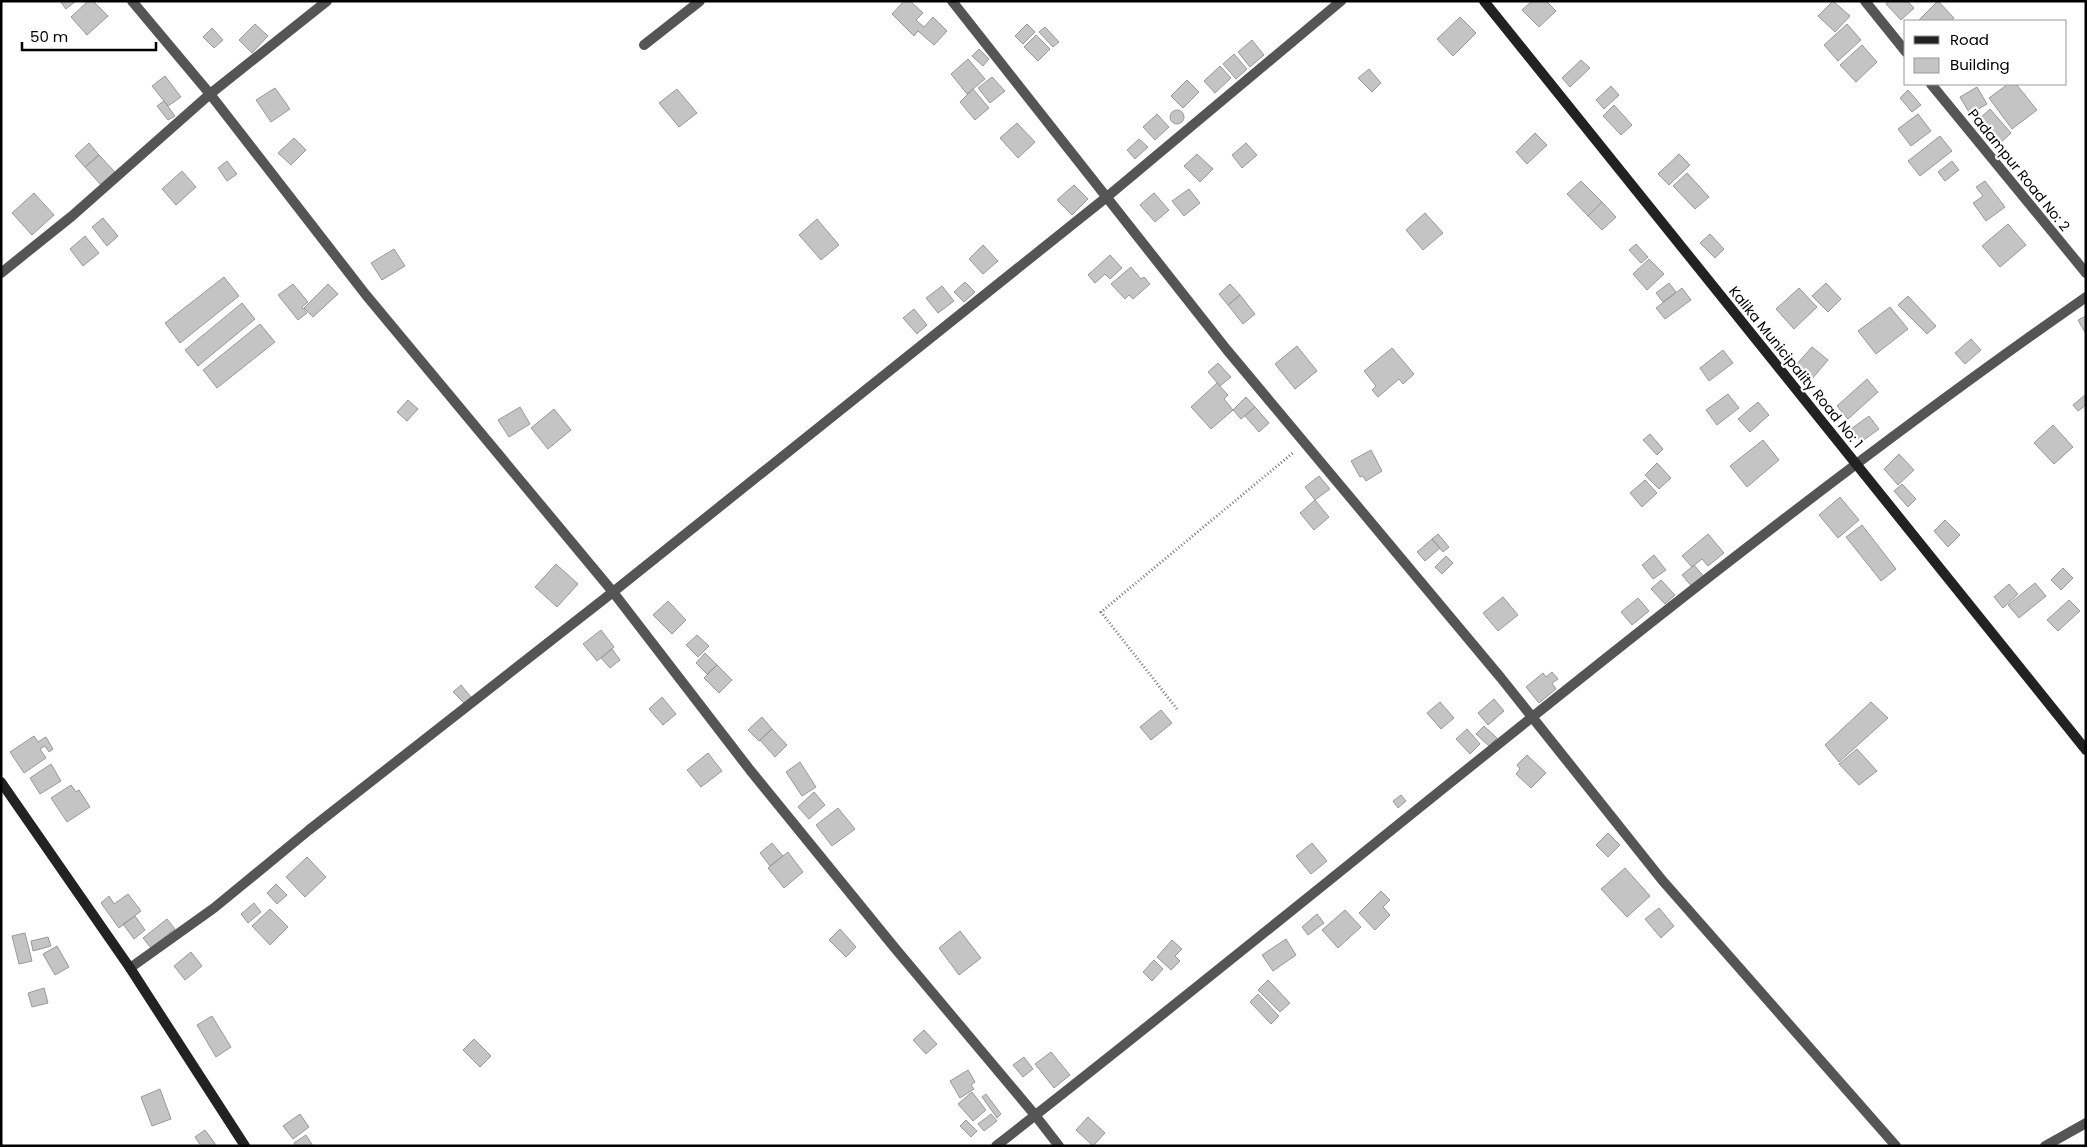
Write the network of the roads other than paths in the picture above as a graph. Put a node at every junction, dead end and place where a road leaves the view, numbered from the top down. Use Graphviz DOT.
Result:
graph roads {
  1 [pos="132,1"];
  2 [pos="327,1"];
  3 [pos="700,1"];
  4 [pos="952,1"];
  5 [pos="1341,1"];
  6 [pos="1484,1"];
  7 [pos="1865,1"];
  8 [pos="644,45"];
  9 [pos="1904,50"];
  10 [pos="1932,85"];
  11 [pos="210,94"];
  12 [pos="1108,196"];
  13 [pos="1,273"];
  14 [pos="2086,273"];
  15 [pos="2086,297"];
  16 [pos="1856,463"];
  17 [pos="612,592"];
  18 [pos="1530,718"];
  19 [pos="2086,750"];
  20 [pos="1,782"];
  21 [pos="130,968"];
  22 [pos="1036,1115"];
  23 [pos="2086,1123"];
  24 [pos="245,1146"];
  25 [pos="996,1146"];
  26 [pos="1059,1146"];
  27 [pos="1896,1146"];
  28 [pos="2045,1146"];
  1 -- 11 [label="street"];
  2 -- 11 [label="street"];
  3 -- 8 [label="street"];
  4 -- 12 [label="street"];
  5 -- 12 [label="street"];
  6 -- 16 [label="street, Kalika Municipality Road No: 1"];
  7 -- 9 [label="street"];
  10 -- 14 [label="street, Padampur Road No: 2"];
  11 -- 13 [label="street"];
  11 -- 17 [label="street"];
  12 -- 17 [label="street"];
  12 -- 18 [label="street"];
  15 -- 16 [label="street"];
  16 -- 18 [label="street"];
  16 -- 19 [label="street, Kalika Municipality Road No: 1"];
  17 -- 21 [label="street"];
  17 -- 22 [label="street"];
  18 -- 22 [label="street"];
  18 -- 27 [label="street"];
  20 -- 21 [label="street"];
  21 -- 24 [label="street"];
  22 -- 25 [label="street"];
  22 -- 26 [label="street"];
  23 -- 28 [label="street"];
}
